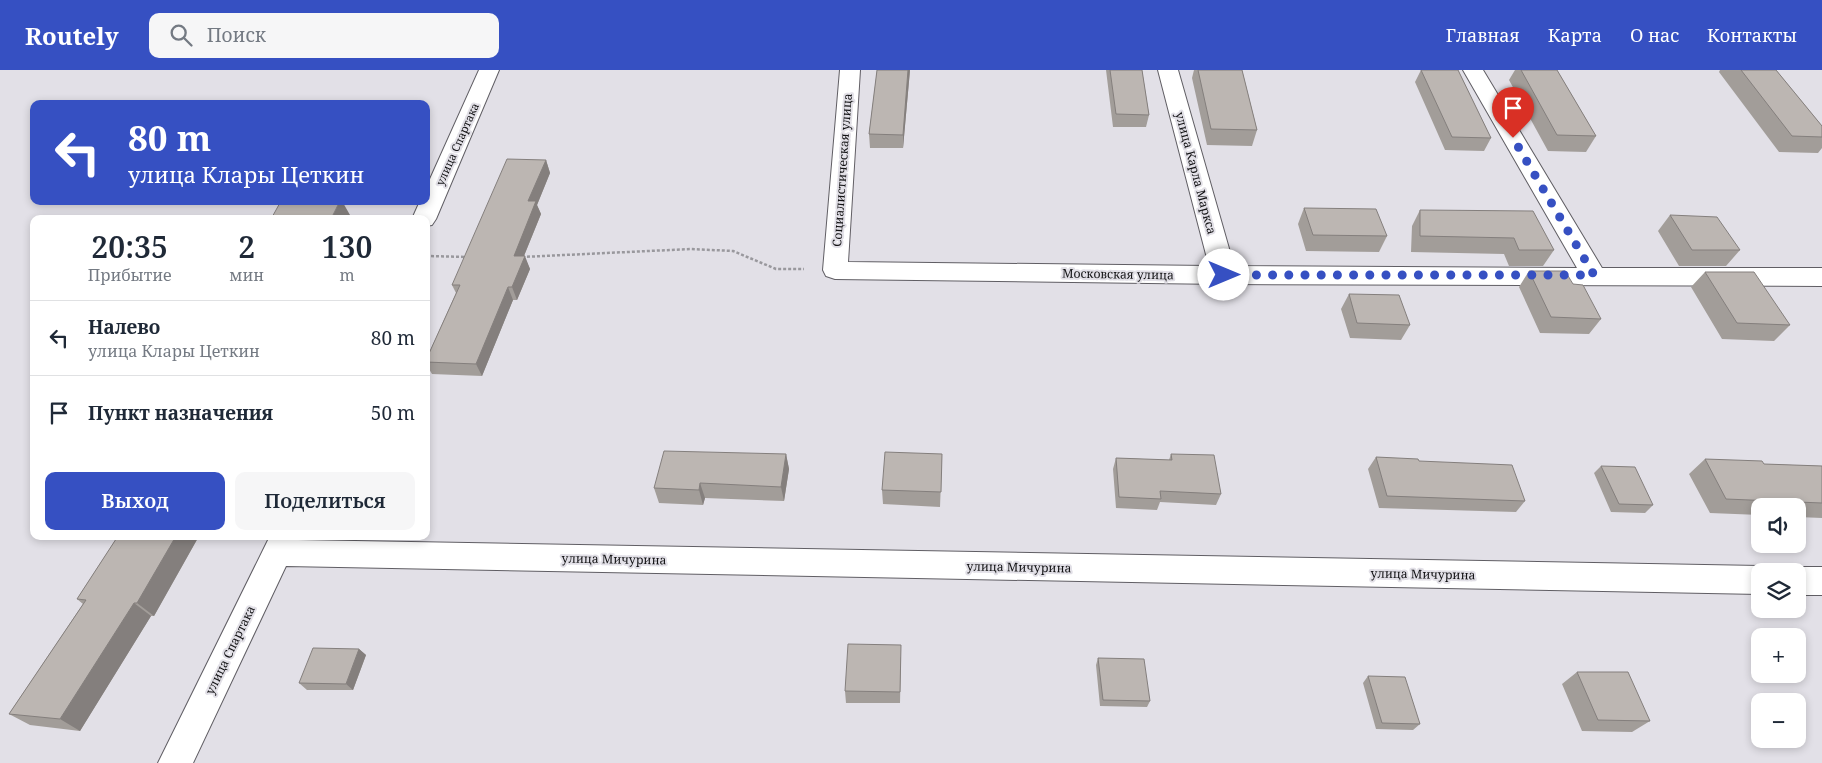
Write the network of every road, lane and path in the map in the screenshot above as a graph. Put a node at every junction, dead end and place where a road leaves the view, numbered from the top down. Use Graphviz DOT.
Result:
graph roads {
  1 [pos="489,70"];
  2 [pos="850,70"];
  3 [pos="1168,70"];
  4 [pos="1473,70"];
  5 [pos="426,215"];
  6 [pos="430,256"];
  7 [pos="472,257"];
  8 [pos="519,257"];
  9 [pos="835,270"];
  10 [pos="1224,275"];
  11 [pos="1594,275"];
  12 [pos="1822,277"];
  13 [pos="281,545"];
  14 [pos="1751,580"];
  15 [pos="1806,580"];
  16 [pos="1822,581"];
  17 [pos="175,763"];
  1 -- 5 [label="street, улица Спартака"];
  2 -- 9 [label="street, Социалистическая улица"];
  3 -- 10 [label="street, улица Карла Маркса"];
  4 -- 11 [label="street"];
  6 -- 7 [label="path"];
  8 -- 9 [label="path"];
  9 -- 10 [label="street, Московская улица"];
  10 -- 11 [label="street, Московская улица"];
  11 -- 12 [label="street, Московская улица"];
  13 -- 14 [label="street, улица Мичурина"];
  13 -- 17 [label="street, улица Спартака"];
  15 -- 16 [label="street"];
}
